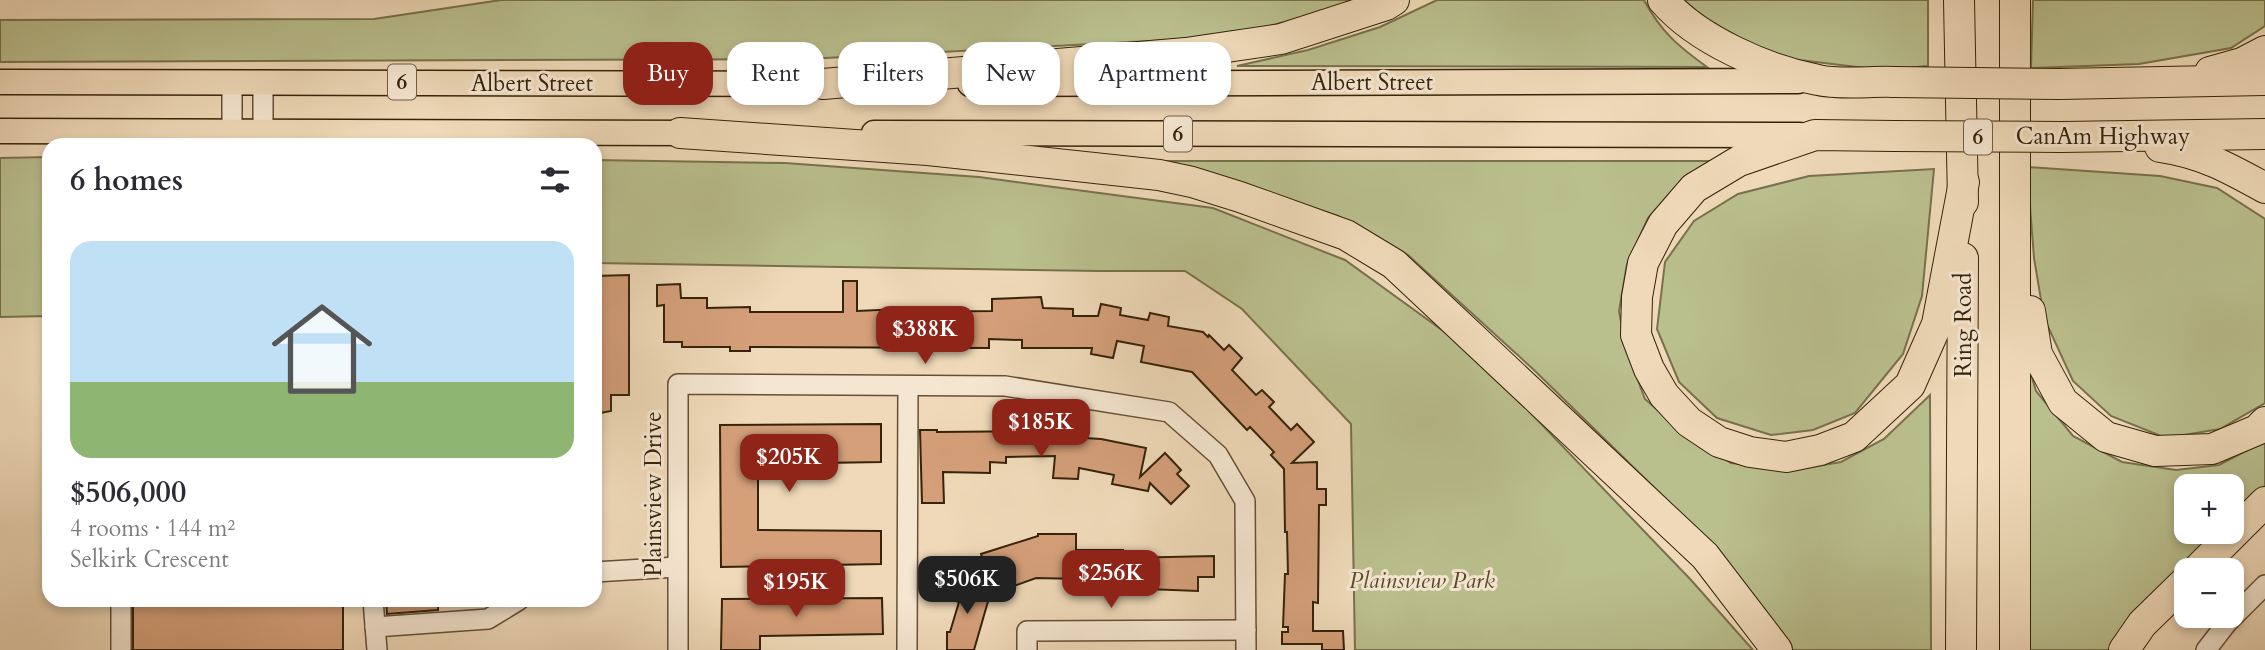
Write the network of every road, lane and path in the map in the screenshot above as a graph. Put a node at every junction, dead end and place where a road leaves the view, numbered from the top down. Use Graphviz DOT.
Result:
graph roads {
  1 [pos="1394,0"];
  2 [pos="1663,0"];
  3 [pos="1959,0"];
  4 [pos="2015,0"];
  5 [pos="2265,51"];
  6 [pos="2265,80"];
  7 [pos="1820,81"];
  8 [pos="0,82"];
  9 [pos="232,82"];
  10 [pos="263,82"];
  11 [pos="2173,82"];
  12 [pos="727,84"];
  13 [pos="824,84"];
  14 [pos="824,84"];
  15 [pos="0,131"];
  16 [pos="680,133"];
  17 [pos="2265,134"];
  18 [pos="1815,135"];
  19 [pos="2105,137"];
  20 [pos="203,138"];
  21 [pos="232,138"];
  22 [pos="263,138"];
  23 [pos="332,138"];
  24 [pos="1964,182"];
  25 [pos="2265,188"];
  26 [pos="2016,216"];
  27 [pos="908,386"];
  28 [pos="2265,422"];
  29 [pos="2265,502"];
  30 [pos="2209,558"];
  31 [pos="677,567"];
  32 [pos="602,572"];
  33 [pos="2265,585"];
  34 [pos="2174,593"];
  35 [pos="121,607"];
  36 [pos="374,607"];
  37 [pos="508,607"];
  38 [pos="375,627"];
  39 [pos="1245,630"];
  40 [pos="121,650"];
  41 [pos="377,650"];
  42 [pos="678,650"];
  43 [pos="907,650"];
  44 [pos="1027,650"];
  45 [pos="1245,650"];
  46 [pos="1777,650"];
  47 [pos="1961,650"];
  48 [pos="2015,650"];
  49 [pos="2124,650"];
  50 [pos="2206,650"];
  1 -- 13 [label="highway"];
  2 -- 7 [label="highway"];
  3 -- 24 [label="highway, Ring Road"];
  4 -- 26 [label="highway"];
  5 -- 11 [label="highway"];
  6 -- 11 [label="highway, 6"];
  7 -- 11 [label="highway, 6, bridge"];
  7 -- 14 [label="main road, Albert Street / 6"];
  8 -- 9 [label="main road, Albert Street / 6"];
  9 -- 10 [label="main road, Albert Street / 6"];
  9 -- 21 [label="street"];
  10 -- 12 [label="main road, Albert Street / 6"];
  10 -- 22 [label="street"];
  15 -- 20 [label="main road, 6"];
  16 -- 18 [label="main road, 6"];
  16 -- 23 [label="main road, 6"];
  16 -- 46 [label="highway"];
  17 -- 19 [label="highway, CanAm Highway / 6"];
  18 -- 19 [label="highway, CanAm Highway / 6, bridge"];
  18 -- 24 [label="highway, CanAm Highway"];
  19 -- 25 [label="highway"];
  24 -- 47 [label="highway, Ring Road"];
  26 -- 28 [label="highway"];
  26 -- 48 [label="highway"];
  27 -- 31 [label="street, Plainsview Drive"];
  27 -- 39 [label="street, Plainsview Drive"];
  27 -- 43 [label="street"];
  29 -- 30 [label="highway"];
  31 -- 32 [label="street"];
  31 -- 42 [label="street, Plainsview Drive"];
  33 -- 50 [label="street"];
  34 -- 49 [label="highway"];
  35 -- 40 [label="street"];
  36 -- 38 [label="street"];
  37 -- 38 [label="street"];
  38 -- 41 [label="street"];
  39 -- 44 [label="street"];
  39 -- 45 [label="street, Plainsview Drive"];
}
